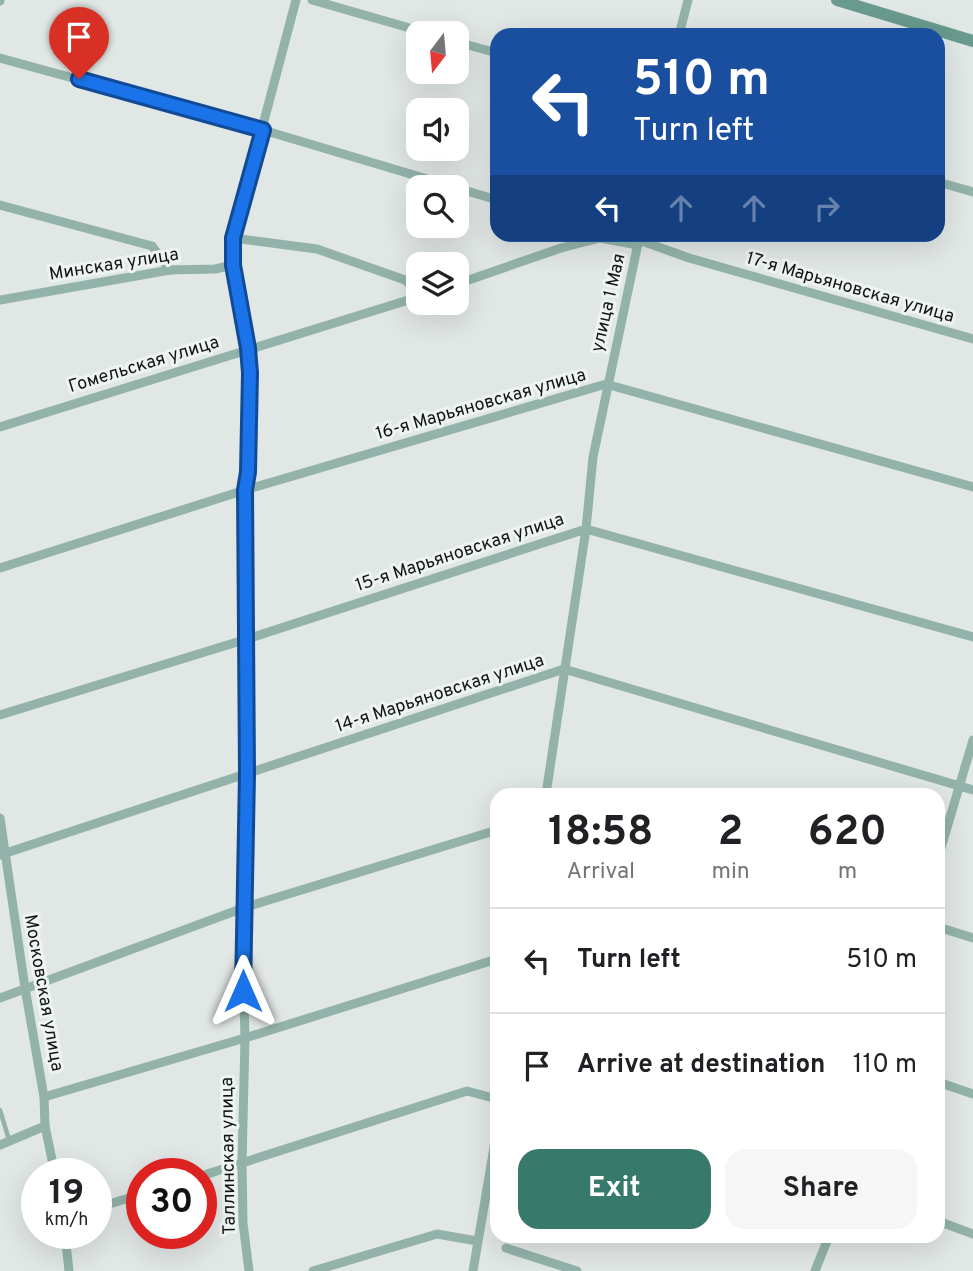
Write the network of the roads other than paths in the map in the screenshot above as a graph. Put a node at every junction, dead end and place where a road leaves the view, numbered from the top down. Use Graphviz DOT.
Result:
graph roads {
  1 [pos="296,0"];
  2 [pos="312,0"];
  3 [pos="688,0"];
  4 [pos="836,0"];
  5 [pos="406,27"];
  6 [pos="680,28"];
  7 [pos="930,28"];
  8 [pos="945,33"];
  9 [pos="973,41"];
  10 [pos="469,46"];
  11 [pos="490,52"];
  12 [pos="0,58"];
  13 [pos="263,130"];
  14 [pos="412,175"];
  15 [pos="945,184"];
  16 [pos="469,192"];
  17 [pos="973,192"];
  18 [pos="490,198"];
  19 [pos="0,205"];
  20 [pos="233,238"];
  21 [pos="581,242"];
  22 [pos="639,242"];
  23 [pos="645,242"];
  24 [pos="233,265"];
  25 [pos="170,270"];
  26 [pos="406,280"];
  27 [pos="469,280"];
  28 [pos="406,299"];
  29 [pos="0,300"];
  30 [pos="973,340"];
  31 [pos="248,348"];
  32 [pos="607,384"];
  33 [pos="0,426"];
  34 [pos="973,487"];
  35 [pos="245,490"];
  36 [pos="586,528"];
  37 [pos="0,568"];
  38 [pos="973,637"];
  39 [pos="247,639"];
  40 [pos="564,669"];
  41 [pos="0,715"];
  42 [pos="973,740"];
  43 [pos="247,774"];
  44 [pos="959,785"];
  45 [pos="547,788"];
  46 [pos="973,790"];
  47 [pos="0,818"];
  48 [pos="490,832"];
  49 [pos="945,834"];
  50 [pos="2,854"];
  51 [pos="246,908"];
  52 [pos="945,930"];
  53 [pos="973,938"];
  54 [pos="490,961"];
  55 [pos="25,988"];
  56 [pos="0,999"];
  57 [pos="245,1038"];
  58 [pos="945,1084"];
  59 [pos="973,1094"];
  60 [pos="44,1097"];
  61 [pos="490,1097"];
  62 [pos="0,1110"];
  63 [pos="45,1126"];
  64 [pos="5,1143"];
  65 [pos="52,1158"];
  66 [pos="242,1164"];
  67 [pos="490,1169"];
  68 [pos="217,1171"];
  69 [pos="945,1224"];
  70 [pos="973,1234"];
  71 [pos="477,1241"];
  72 [pos="826,1243"];
  73 [pos="506,1248"];
  74 [pos="67,1249"];
  75 [pos="69,1271"];
  76 [pos="249,1271"];
  77 [pos="313,1271"];
  78 [pos="473,1271"];
  79 [pos="578,1271"];
  80 [pos="815,1271"];
  1 -- 13 [label="street, Таллинская улица"];
  2 -- 5 [label="street"];
  3 -- 6 [label="street"];
  4 -- 7 [label="street"];
  8 -- 9 [label="street"];
  10 -- 11 [label="street"];
  12 -- 13 [label="street"];
  13 -- 14 [label="street"];
  13 -- 20 [label="street, Таллинская улица"];
  15 -- 17 [label="street"];
  16 -- 18 [label="street"];
  19 -- 25 [label="street"];
  20 -- 24 [label="street, Таллинская улица"];
  20 -- 26 [label="street"];
  21 -- 27 [label="street"];
  22 -- 32 [label="street, улица 1 Мая"];
  23 -- 30 [label="street, 17-я Марьяновская улица"];
  24 -- 25 [label="street, Минская улица"];
  24 -- 31 [label="street, Таллинская улица"];
  25 -- 29 [label="street, Минская улица"];
  28 -- 31 [label="street, Гомельская улица"];
  31 -- 33 [label="street, Гомельская улица"];
  31 -- 35 [label="street, Таллинская улица"];
  32 -- 34 [label="street, 16-я Марьяновская улица"];
  32 -- 35 [label="street, 16-я Марьяновская улица"];
  32 -- 36 [label="street, улица 1 Мая"];
  35 -- 37 [label="street, 16-я Марьяновская улица"];
  35 -- 39 [label="street, Таллинская улица"];
  36 -- 38 [label="street, 15-я Марьяновская улица"];
  36 -- 39 [label="street, 15-я Марьяновская улица"];
  36 -- 40 [label="street, улица 1 Мая"];
  39 -- 41 [label="street, 15-я Марьяновская улица"];
  39 -- 43 [label="street, Таллинская улица"];
  40 -- 43 [label="street, 14-я Марьяновская улица"];
  40 -- 44 [label="street, 14-я Марьяновская улица"];
  40 -- 45 [label="street, улица 1 Мая"];
  42 -- 44 [label="street"];
  43 -- 50 [label="street, 14-я Марьяновская улица"];
  43 -- 51 [label="street, Таллинская улица"];
  44 -- 46 [label="street, 14-я Марьяновская улица"];
  44 -- 49 [label="street"];
  47 -- 50 [label="street, Московская улица"];
  48 -- 51 [label="street"];
  50 -- 55 [label="street, Московская улица"];
  51 -- 55 [label="street"];
  51 -- 57 [label="street, Таллинская улица"];
  52 -- 53 [label="street"];
  54 -- 57 [label="street"];
  55 -- 56 [label="street"];
  55 -- 60 [label="street, Московская улица"];
  57 -- 60 [label="street"];
  57 -- 66 [label="street, Таллинская улица"];
  58 -- 59 [label="street"];
  60 -- 63 [label="street, Московская улица"];
  61 -- 66 [label="street"];
  62 -- 64 [label="lane"];
  63 -- 64 [label="street"];
  63 -- 65 [label="street, Московская улица"];
  66 -- 68 [label="street"];
  66 -- 76 [label="street, Таллинская улица"];
  67 -- 71 [label="street"];
  69 -- 70 [label="street"];
  71 -- 77 [label="street"];
  71 -- 78 [label="street"];
  72 -- 80 [label="street"];
  73 -- 79 [label="street"];
  74 -- 75 [label="street"];
}
